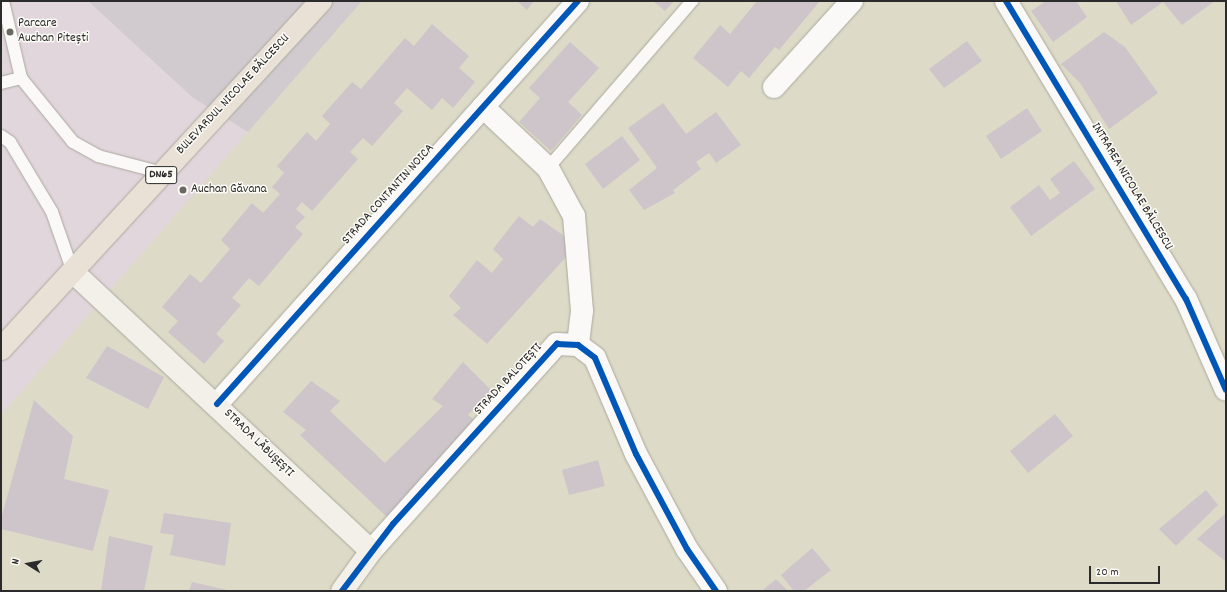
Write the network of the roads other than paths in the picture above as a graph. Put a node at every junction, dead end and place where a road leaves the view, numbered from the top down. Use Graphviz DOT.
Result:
graph roads {
  1 [pos="3,1"];
  2 [pos="321,1"];
  3 [pos="578,1"];
  4 [pos="692,1"];
  5 [pos="852,1"];
  6 [pos="1006,1"];
  7 [pos="21,78"];
  8 [pos="1,83"];
  9 [pos="774,87"];
  10 [pos="483,107"];
  11 [pos="1,136"];
  12 [pos="548,168"];
  13 [pos="163,173"];
  14 [pos="73,272"];
  15 [pos="578,345"];
  16 [pos="1,349"];
  17 [pos="1226,390"];
  18 [pos="217,404"];
  19 [pos="371,551"];
  20 [pos="342,591"];
  21 [pos="716,591"];
  1 -- 7 [label="lane"];
  2 -- 13 [label="main road, BULEVARDUL NICOLAE BĂLCESCU / DN65"];
  3 -- 10 [label="street, STRADA CONTANTIN NOICA"];
  4 -- 12 [label="lane"];
  5 -- 9 [label="street"];
  6 -- 17 [label="street, INTRAREA NICOLAE BĂLCESCU"];
  7 -- 8 [label="lane"];
  7 -- 13 [label="lane"];
  10 -- 12 [label="street"];
  10 -- 18 [label="street, STRADA CONTANTIN NOICA"];
  11 -- 14 [label="lane"];
  12 -- 15 [label="street"];
  13 -- 14 [label="main road, BULEVARDUL NICOLAE BĂLCESCU / DN65"];
  14 -- 16 [label="main road, BULEVARDUL NICOLAE BĂLCESCU / DN65"];
  14 -- 18 [label="street, STRADA LĂBUȘEȘTI"];
  15 -- 19 [label="street, STRADA BALOTEȘTI"];
  15 -- 21 [label="street"];
  18 -- 19 [label="street, STRADA LĂBUȘEȘTI"];
  19 -- 20 [label="street"];
}
